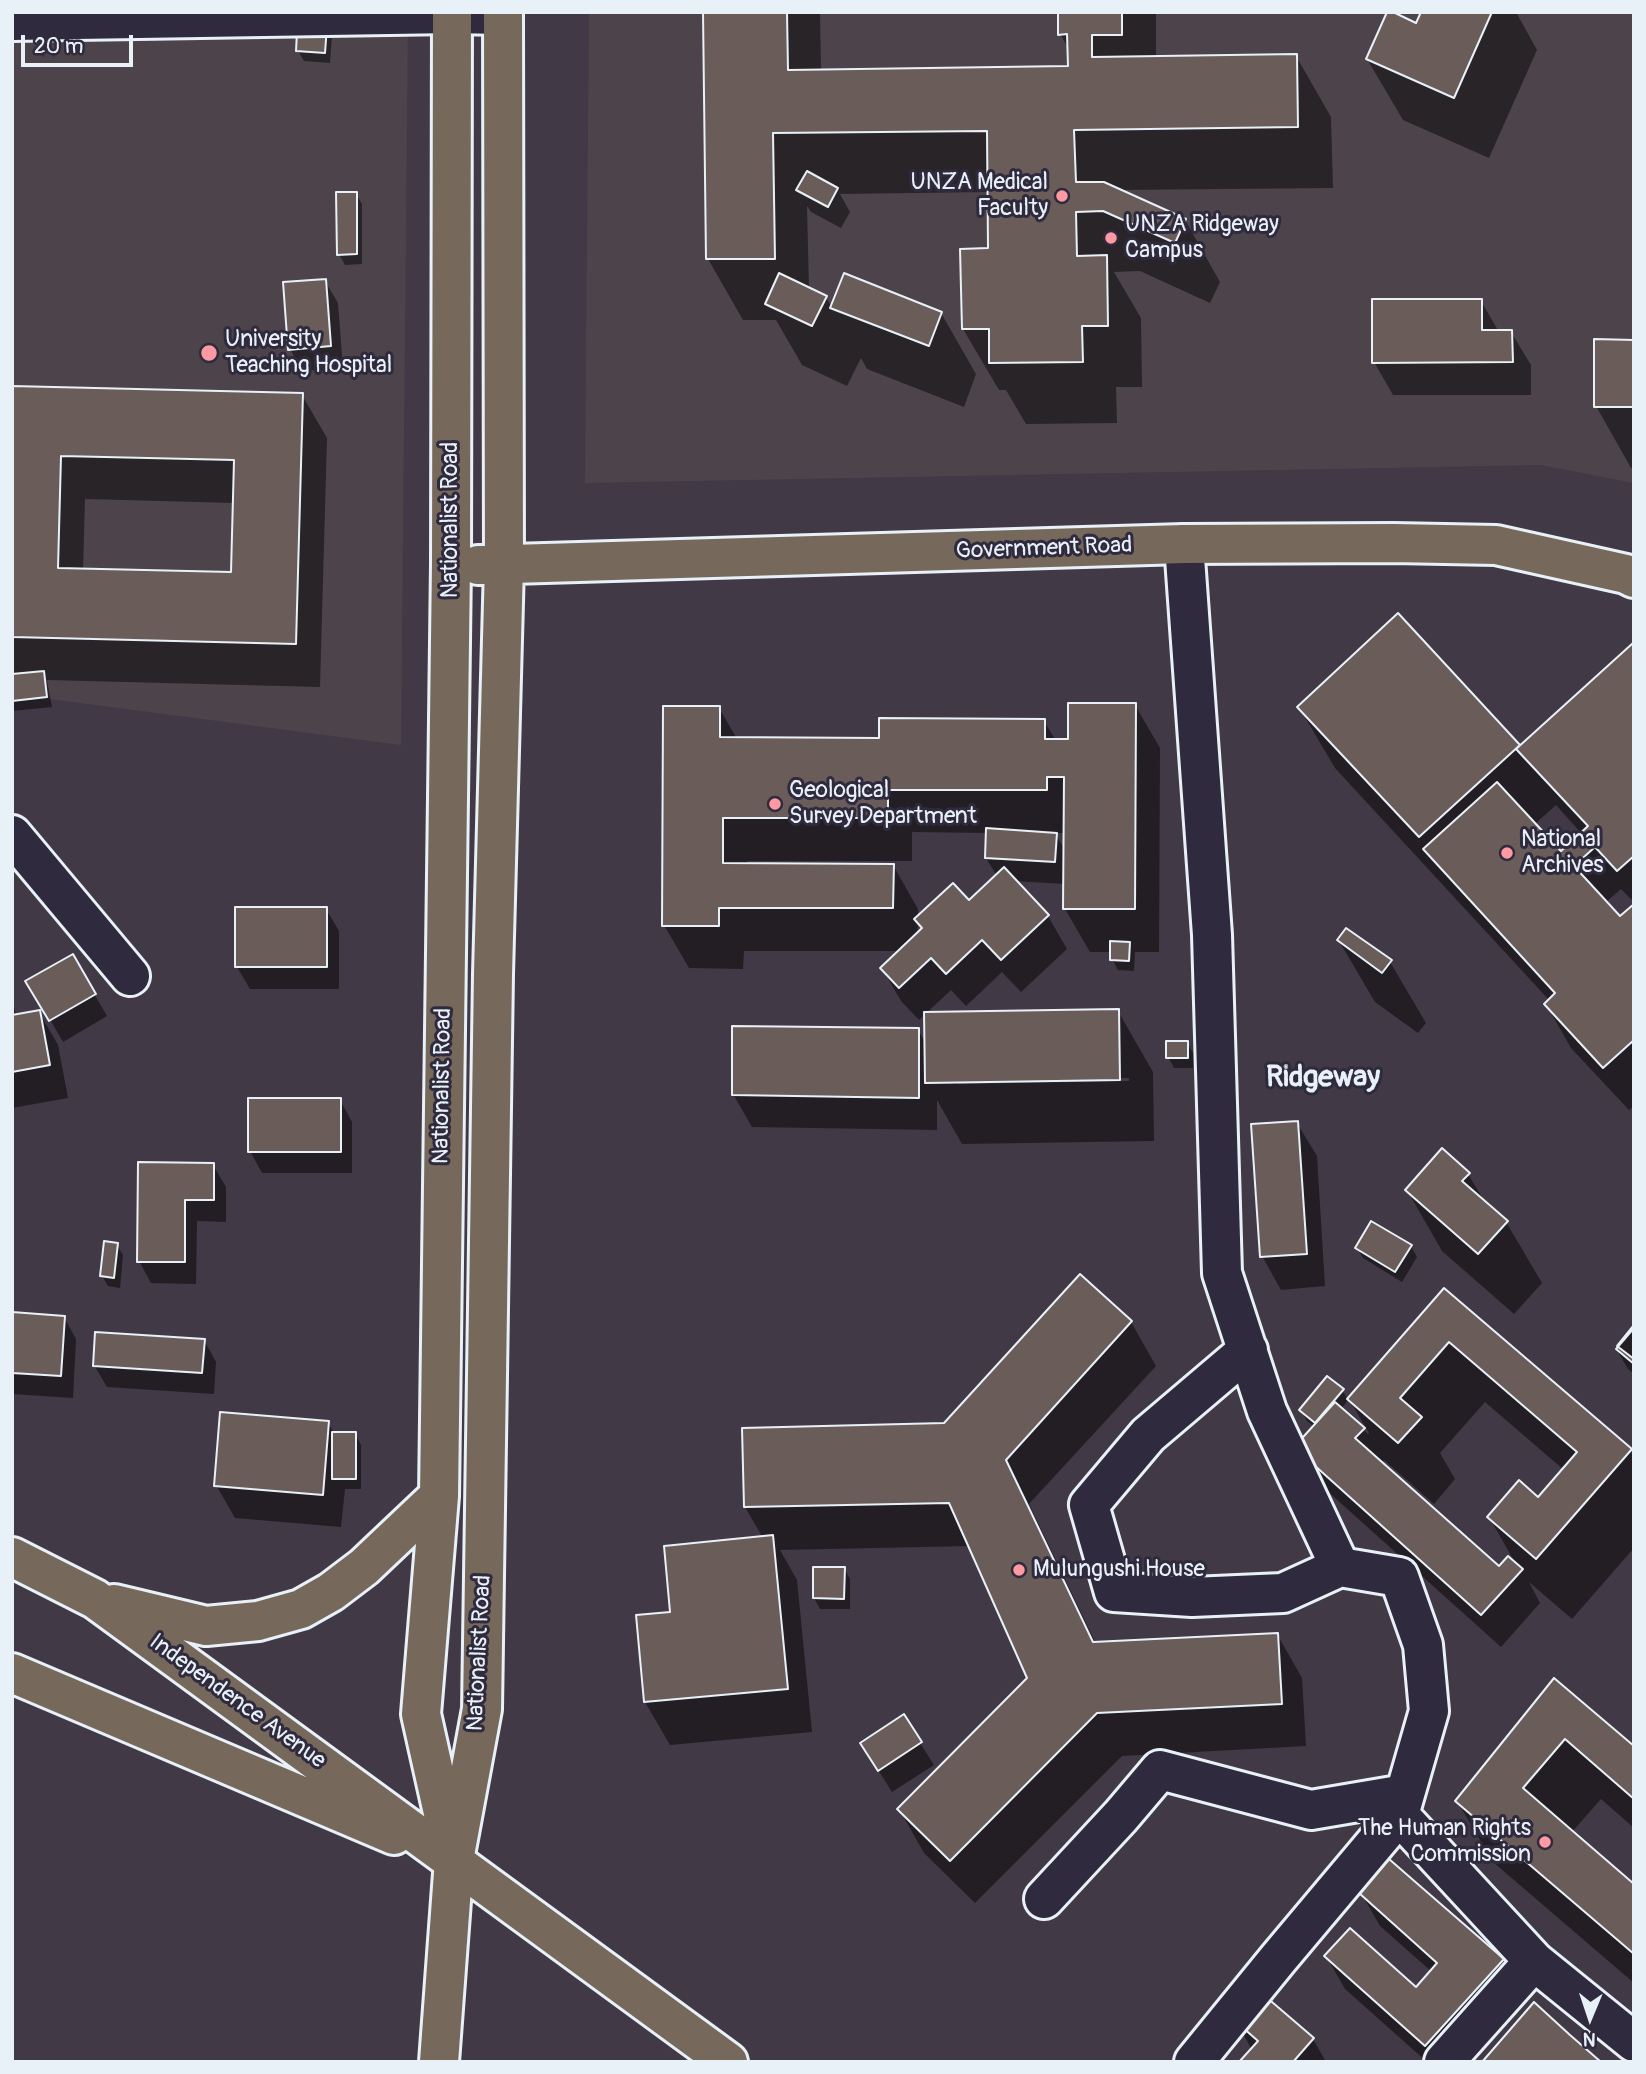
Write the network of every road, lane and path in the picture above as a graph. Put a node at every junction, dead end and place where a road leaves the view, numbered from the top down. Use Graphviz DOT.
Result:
graph roads {
  1 [pos="452,13"];
  2 [pos="247,14"];
  3 [pos="503,14"];
  4 [pos="12,21"];
  5 [pos="1184,544"];
  6 [pos="451,564"];
  7 [pos="503,565"];
  8 [pos="1634,578"];
  9 [pos="12,835"];
  10 [pos="130,976"];
  11 [pos="1248,1350"];
  12 [pos="439,1496"];
  13 [pos="12,1557"];
  14 [pos="1340,1567"];
  15 [pos="94,1599"];
  16 [pos="12,1673"];
  17 [pos="1402,1805"];
  18 [pos="453,1860"];
  19 [pos="1044,1899"];
  20 [pos="1534,1961"];
  21 [pos="1634,2042"];
  22 [pos="439,2062"];
  23 [pos="728,2062"];
  24 [pos="1194,2062"];
  25 [pos="1444,2062"];
  1 -- 2 [label="street"];
  1 -- 3 [label="street"];
  1 -- 6 [label="main road, Nationalist Road"];
  2 -- 4 [label="street"];
  3 -- 7 [label="main road, Nationalist Road"];
  5 -- 7 [label="main road, Government Road"];
  5 -- 8 [label="main road, Government Road"];
  5 -- 11 [label="street"];
  6 -- 7 [label="main road, Government Road"];
  6 -- 12 [label="main road, Nationalist Road"];
  7 -- 18 [label="main road, Nationalist Road"];
  9 -- 10 [label="street"];
  11 -- 14 [label="street"];
  11 -- 14 [label="street"];
  12 -- 15 [label="main road"];
  12 -- 18 [label="main road, Nationalist Road"];
  13 -- 15 [label="main road, Independence Avenue"];
  14 -- 17 [label="street"];
  15 -- 18 [label="main road, Independence Avenue"];
  16 -- 18 [label="main road, Independence Avenue"];
  17 -- 19 [label="street"];
  17 -- 20 [label="street"];
  17 -- 24 [label="street"];
  18 -- 22 [label="main road"];
  18 -- 23 [label="main road, Independence Avenue"];
  20 -- 21 [label="street"];
  20 -- 25 [label="street"];
}
